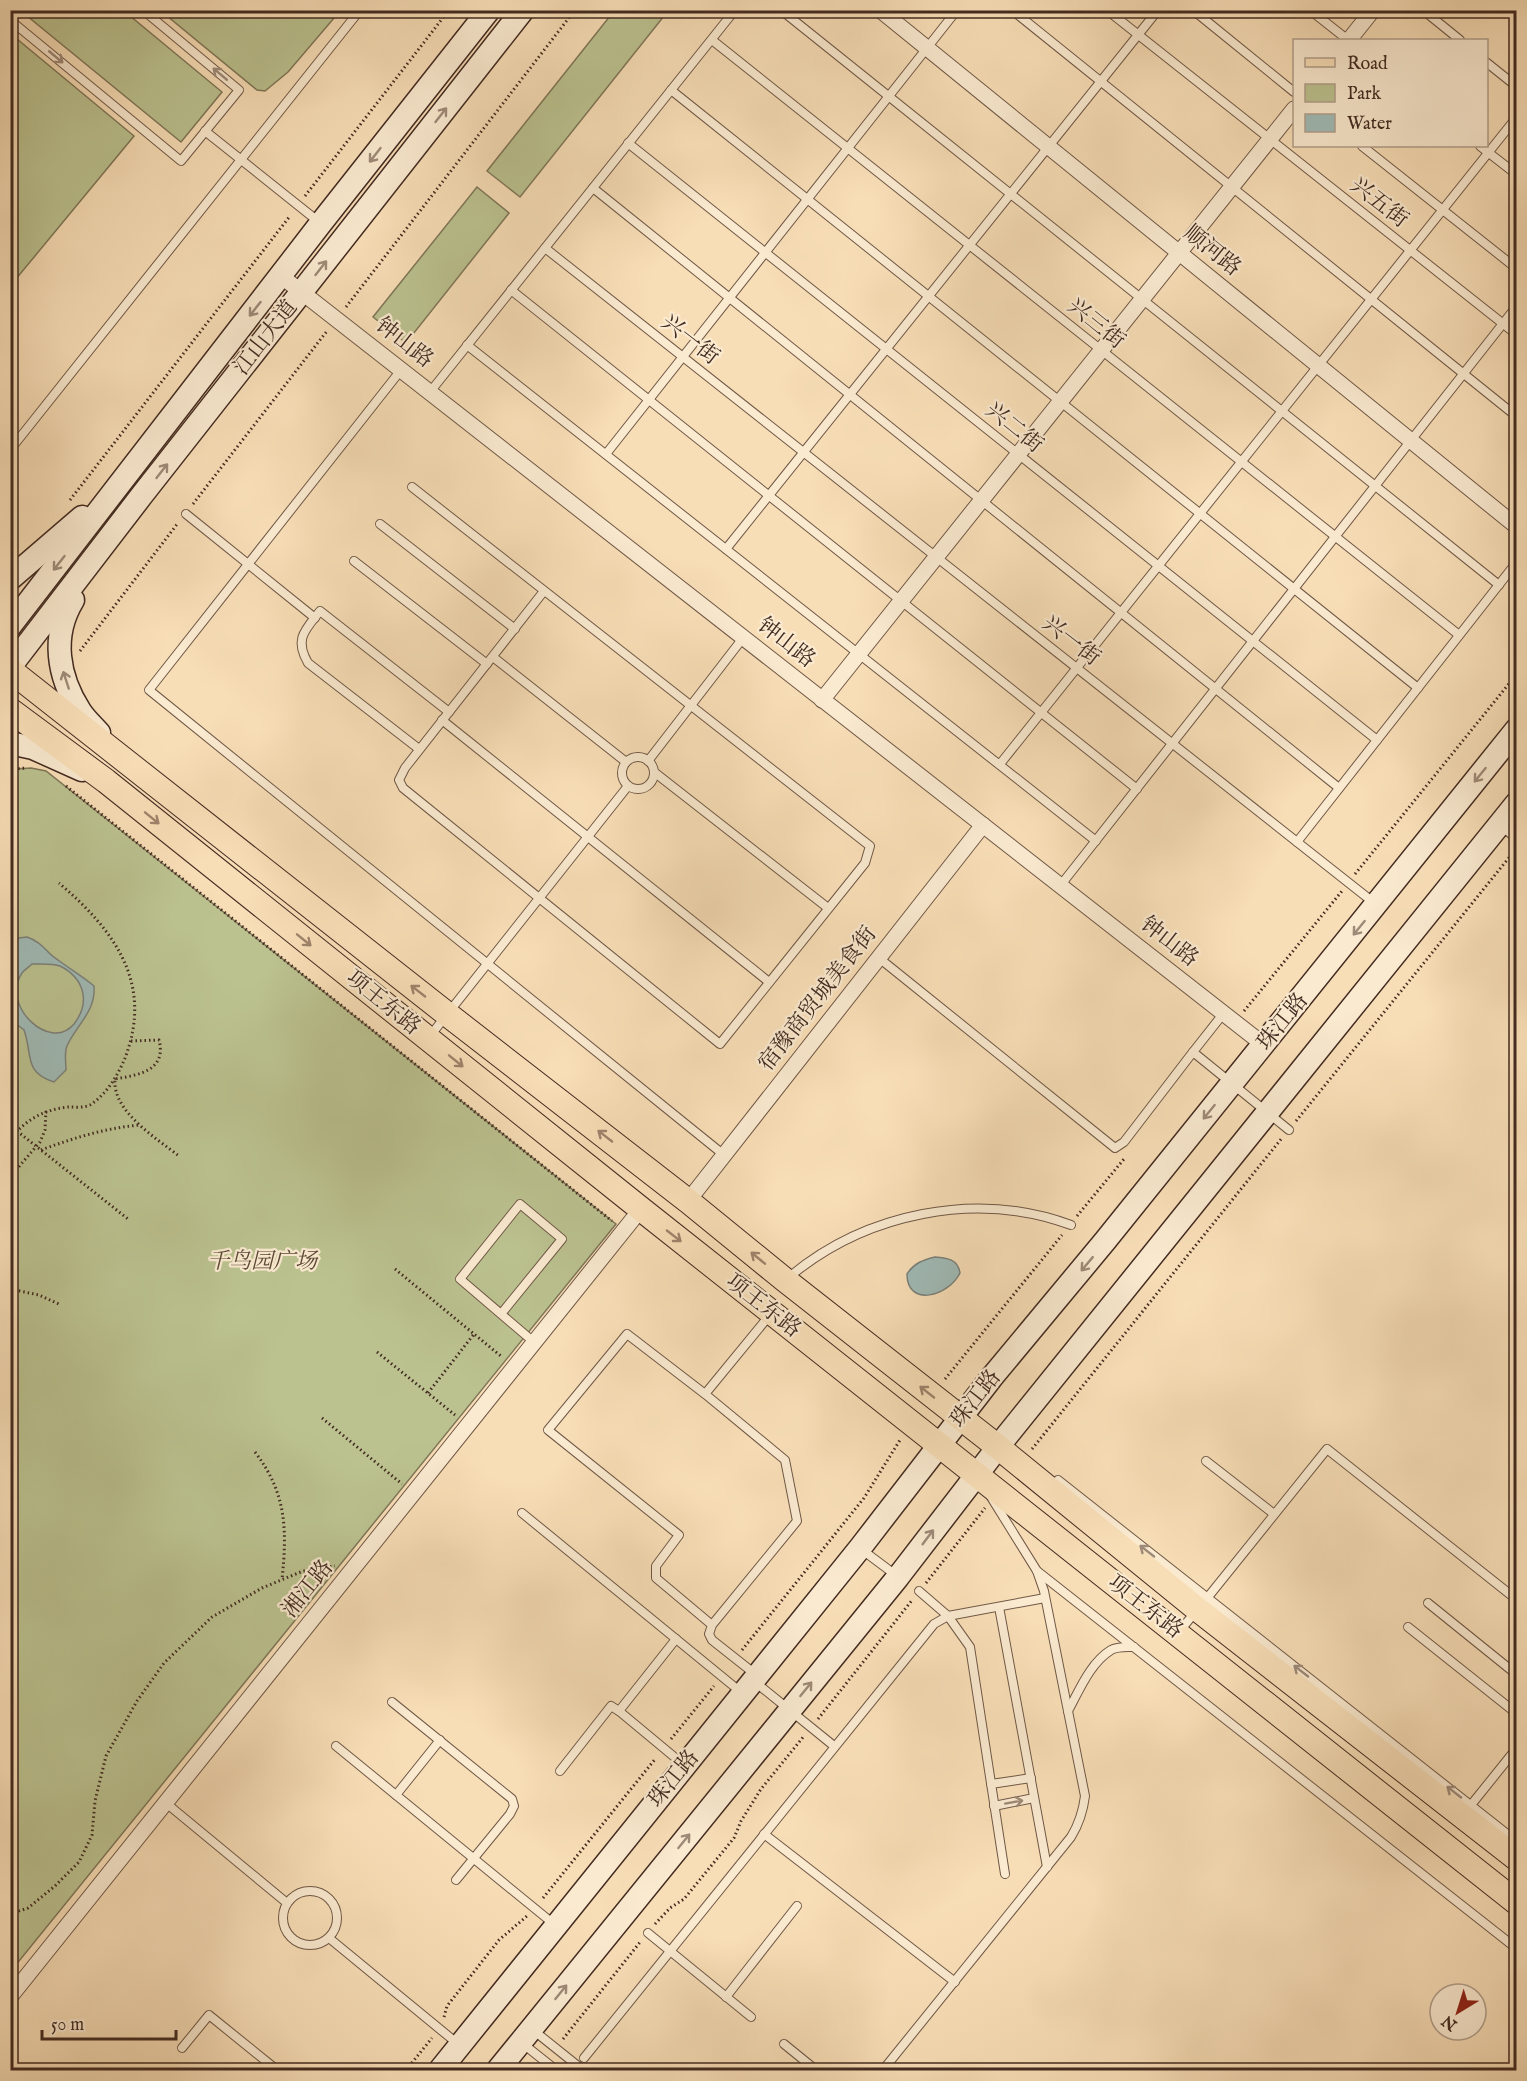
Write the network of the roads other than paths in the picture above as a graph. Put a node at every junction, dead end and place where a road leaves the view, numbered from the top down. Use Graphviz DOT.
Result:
graph roads {
  1 [pos="143,10"];
  2 [pos="360,10"];
  3 [pos="489,10"];
  4 [pos="523,10"];
  5 [pos="735,10"];
  6 [pos="781,10"];
  7 [pos="880,10"];
  8 [pos="957,10"];
  9 [pos="1012,10"];
  10 [pos="1107,10"];
  11 [pos="1158,10"];
  12 [pos="1193,10"];
  13 [pos="1310,10"];
  14 [pos="1373,10"];
  15 [pos="1423,10"];
  16 [pos="10,20"];
  17 [pos="1138,35"];
  18 [pos="1347,39"];
  19 [pos="1349,39"];
  20 [pos="1459,39"];
  21 [pos="712,40"];
  22 [pos="927,49"];
  23 [pos="1488,64"];
  24 [pos="1101,82"];
  25 [pos="1516,86"];
  26 [pos="671,90"];
  27 [pos="1293,91"];
  28 [pos="889,97"];
  29 [pos="1293,110"];
  30 [pos="1516,118"];
  31 [pos="205,132"];
  32 [pos="1270,140"];
  33 [pos="628,143"];
  34 [pos="1048,147"];
  35 [pos="1363,147"];
  36 [pos="1482,147"];
  37 [pos="848,148"];
  38 [pos="1489,152"];
  39 [pos="242,161"];
  40 [pos="1516,174"];
  41 [pos="1232,187"];
  42 [pos="593,188"];
  43 [pos="1010,194"];
  44 [pos="808,200"];
  45 [pos="1443,210"];
  46 [pos="321,223"];
  47 [pos="969,245"];
  48 [pos="545,248"];
  49 [pos="1410,251"];
  50 [pos="766,253"];
  51 [pos="1180,253"];
  52 [pos="1516,268"];
  53 [pos="281,276"];
  54 [pos="511,290"];
  55 [pos="302,292"];
  56 [pos="928,296"];
  57 [pos="730,298"];
  58 [pos="1372,299"];
  59 [pos="1142,300"];
  60 [pos="1516,307"];
  61 [pos="1503,324"];
  62 [pos="1516,334"];
  63 [pos="468,345"];
  64 [pos="886,349"];
  65 [pos="1101,351"];
  66 [pos="683,357"];
  67 [pos="1319,366"];
  68 [pos="401,370"];
  69 [pos="1464,374"];
  70 [pos="430,392"];
  71 [pos="850,394"];
  72 [pos="649,400"];
  73 [pos="1061,402"];
  74 [pos="1282,411"];
  75 [pos="1516,416"];
  76 [pos="1411,440"];
  77 [pos="10,450"];
  78 [pos="803,452"];
  79 [pos="606,454"];
  80 [pos="1019,454"];
  81 [pos="1241,463"];
  82 [pos="121,482"];
  83 [pos="1375,486"];
  84 [pos="412,487"];
  85 [pos="142,495"];
  86 [pos="769,496"];
  87 [pos="982,501"];
  88 [pos="1200,513"];
  89 [pos="186,514"];
  90 [pos="380,524"];
  91 [pos="1516,526"];
  92 [pos="1335,537"];
  93 [pos="726,549"];
  94 [pos="936,557"];
  95 [pos="354,561"];
  96 [pos="1516,563"];
  97 [pos="248,564"];
  98 [pos="1159,566"];
  99 [pos="10,579"];
  100 [pos="1499,585"];
  101 [pos="1294,589"];
  102 [pos="544,591"];
  103 [pos="901,601"];
  104 [pos="1121,612"];
  105 [pos="315,618"];
  106 [pos="10,626"];
  107 [pos="515,629"];
  108 [pos="1460,635"];
  109 [pos="743,638"];
  110 [pos="1253,641"];
  111 [pos="859,654"];
  112 [pos="493,657"];
  113 [pos="487,664"];
  114 [pos="1077,668"];
  115 [pos="10,669"];
  116 [pos="1418,688"];
  117 [pos="1216,689"];
  118 [pos="822,700"];
  119 [pos="691,706"];
  120 [pos="10,710"];
  121 [pos="449,711"];
  122 [pos="1041,713"];
  123 [pos="442,720"];
  124 [pos="1516,730"];
  125 [pos="1377,740"];
  126 [pos="10,742"];
  127 [pos="1173,744"];
  128 [pos="419,749"];
  129 [pos="124,760"];
  130 [pos="648,761"];
  131 [pos="626,762"];
  132 [pos="999,764"];
  133 [pos="654,772"];
  134 [pos="106,781"];
  135 [pos="628,786"];
  136 [pos="1339,788"];
  137 [pos="1137,789"];
  138 [pos="1512,820"];
  139 [pos="983,825"];
  140 [pos="588,837"];
  141 [pos="1096,841"];
  142 [pos="1297,842"];
  143 [pos="1060,886"];
  144 [pos="539,898"];
  145 [pos="1377,905"];
  146 [pos="828,909"];
  147 [pos="879,958"];
  148 [pos="487,963"];
  149 [pos="769,982"];
  150 [pos="447,1014"];
  151 [pos="1229,1018"];
  152 [pos="428,1039"];
  153 [pos="1264,1045"];
  154 [pos="1193,1052"];
  155 [pos="1232,1084"];
  156 [pos="1267,1112"];
  157 [pos="1289,1130"];
  158 [pos="724,1155"];
  159 [pos="688,1201"];
  160 [pos="641,1209"];
  161 [pos="1071,1225"];
  162 [pos="785,1280"];
  163 [pos="772,1313"];
  164 [pos="501,1314"];
  165 [pos="535,1343"];
  166 [pos="705,1394"];
  167 [pos="968,1415"];
  168 [pos="1002,1440"];
  169 [pos="940,1446"];
  170 [pos="1206,1461"];
  171 [pos="976,1474"];
  172 [pos="1054,1477"];
  173 [pos="522,1513"];
  174 [pos="1274,1514"];
  175 [pos="860,1548"];
  176 [pos="1037,1571"];
  177 [pos="898,1577"];
  178 [pos="919,1591"];
  179 [pos="1045,1598"];
  180 [pos="1516,1599"];
  181 [pos="1202,1603"];
  182 [pos="1428,1603"];
  183 [pos="999,1607"];
  184 [pos="948,1616"];
  185 [pos="712,1625"];
  186 [pos="1408,1628"];
  187 [pos="1178,1633"];
  188 [pos="676,1639"];
  189 [pos="1134,1647"];
  190 [pos="1516,1674"];
  191 [pos="752,1684"];
  192 [pos="392,1702"];
  193 [pos="789,1710"];
  194 [pos="619,1712"];
  195 [pos="1068,1712"];
  196 [pos="1516,1713"];
  197 [pos="440,1740"];
  198 [pos="336,1746"];
  199 [pos="834,1746"];
  200 [pos="1516,1749"];
  201 [pos="685,1766"];
  202 [pos="560,1771"];
  203 [pos="1031,1778"];
  204 [pos="991,1784"];
  205 [pos="396,1795"];
  206 [pos="1034,1798"];
  207 [pos="166,1803"];
  208 [pos="1471,1805"];
  209 [pos="994,1806"];
  210 [pos="764,1834"];
  211 [pos="1516,1841"];
  212 [pos="1516,1858"];
  213 [pos="474,1859"];
  214 [pos="1047,1867"];
  215 [pos="1005,1874"];
  216 [pos="456,1880"];
  217 [pos="1516,1902"];
  218 [pos="287,1903"];
  219 [pos="797,1906"];
  220 [pos="556,1926"];
  221 [pos="648,1933"];
  222 [pos="329,1938"];
  223 [pos="1516,1948"];
  224 [pos="670,1951"];
  225 [pos="955,1982"];
  226 [pos="10,1997"];
  227 [pos="726,1997"];
  228 [pos="751,2017"];
  229 [pos="526,2035"];
  230 [pos="784,2044"];
  231 [pos="459,2045"];
  232 [pos="182,2048"];
  233 [pos="584,2058"];
  234 [pos="277,2070"];
  235 [pos="440,2070"];
  236 [pos="498,2070"];
  237 [pos="556,2070"];
  238 [pos="583,2070"];
  239 [pos="816,2070"];
  240 [pos="883,2070"];
  31 -- 1 [label="lane, one-way"];
  2 -- 39 [label="lane"];
  3 -- 46 [label="street, 江山大道, one-way"];
  55 -- 4 [label="street, 江山大道, one-way"];
  5 -- 21 [label="lane"];
  6 -- 28 [label="lane"];
  7 -- 22 [label="street, 顺河路"];
  8 -- 22 [label="lane"];
  9 -- 24 [label="lane"];
  10 -- 17 [label="lane, 兴五街"];
  11 -- 17 [label="lane"];
  12 -- 27 [label="lane"];
  13 -- 18 [label="lane"];
  14 -- 19 [label="street"];
  15 -- 20 [label="lane"];
  16 -- 31 [label="lane, one-way"];
  17 -- 24 [label="lane"];
  17 -- 32 [label="lane, 兴五街"];
  21 -- 26 [label="lane"];
  21 -- 37 [label="lane, 兴三街"];
  22 -- 28 [label="lane"];
  22 -- 34 [label="street, 顺河路"];
  23 -- 25 [label="lane"];
  24 -- 34 [label="lane"];
  24 -- 41 [label="lane"];
  26 -- 33 [label="lane"];
  26 -- 44 [label="lane"];
  28 -- 37 [label="lane"];
  28 -- 43 [label="lane"];
  29 -- 32 [label="street"];
  30 -- 38 [label="lane"];
  31 -- 39 [label="lane"];
  32 -- 41 [label="street"];
  32 -- 49 [label="lane, 兴五街"];
  33 -- 42 [label="lane"];
  33 -- 50 [label="lane, 兴二街"];
  34 -- 43 [label="lane"];
  34 -- 51 [label="street, 顺河路"];
  35 -- 45 [label="lane"];
  36 -- 38 [label="lane"];
  37 -- 44 [label="lane"];
  37 -- 47 [label="lane, 兴三街"];
  38 -- 40 [label="lane"];
  38 -- 45 [label="lane"];
  39 -- 46 [label="lane"];
  39 -- 77 [label="lane"];
  41 -- 51 [label="street"];
  41 -- 58 [label="lane"];
  42 -- 48 [label="lane"];
  42 -- 57 [label="lane"];
  43 -- 47 [label="lane"];
  43 -- 59 [label="lane"];
  44 -- 50 [label="lane"];
  44 -- 56 [label="lane"];
  45 -- 49 [label="lane"];
  45 -- 52 [label="lane"];
  46 -- 53 [label="street, 江山大道"];
  47 -- 56 [label="lane"];
  47 -- 65 [label="lane, 兴三街"];
  48 -- 54 [label="lane"];
  48 -- 66 [label="lane, 兴一街"];
  49 -- 58 [label="lane"];
  49 -- 61 [label="lane, 兴五街"];
  50 -- 57 [label="lane"];
  50 -- 64 [label="lane, 兴二街"];
  51 -- 59 [label="street"];
  51 -- 67 [label="street, 顺河路"];
  53 -- 55 [label="street, 钟山路"];
  53 -- 82 [label="street, 江山大道, one-way"];
  54 -- 63 [label="lane"];
  54 -- 72 [label="lane"];
  55 -- 68 [label="street, 钟山路"];
  85 -- 55 [label="street, 江山大道, one-way"];
  56 -- 64 [label="lane"];
  56 -- 73 [label="lane"];
  57 -- 66 [label="lane"];
  57 -- 71 [label="lane"];
  58 -- 67 [label="lane"];
  58 -- 69 [label="lane"];
  59 -- 65 [label="street"];
  59 -- 74 [label="lane"];
  60 -- 61 [label="lane"];
  61 -- 62 [label="lane, 兴五街"];
  61 -- 69 [label="lane"];
  63 -- 70 [label="lane"];
  63 -- 79 [label="lane"];
  64 -- 71 [label="lane"];
  64 -- 80 [label="lane, 兴二街"];
  65 -- 73 [label="street"];
  65 -- 81 [label="lane, 兴三街"];
  66 -- 72 [label="lane"];
  66 -- 78 [label="lane, 兴一街"];
  67 -- 74 [label="lane"];
  67 -- 76 [label="street, 顺河路"];
  68 -- 70 [label="street, 钟山路"];
  68 -- 97 [label="lane"];
  69 -- 75 [label="lane"];
  69 -- 76 [label="lane"];
  70 -- 109 [label="street, 钟山路"];
  71 -- 78 [label="lane"];
  71 -- 87 [label="lane"];
  72 -- 79 [label="lane"];
  72 -- 86 [label="lane"];
  73 -- 80 [label="street"];
  73 -- 88 [label="lane"];
  74 -- 81 [label="lane"];
  74 -- 83 [label="lane"];
  76 -- 83 [label="lane"];
  76 -- 91 [label="street, 顺河路"];
  78 -- 86 [label="lane"];
  78 -- 94 [label="lane, 兴一街"];
  79 -- 93 [label="lane"];
  80 -- 87 [label="street"];
  80 -- 98 [label="lane, 兴二街"];
  81 -- 88 [label="lane"];
  81 -- 92 [label="lane, 兴三街"];
  82 -- 99 [label="street"];
  82 -- 106 [label="street, 江山大道, one-way"];
  83 -- 92 [label="lane"];
  83 -- 100 [label="lane"];
  84 -- 102 [label="lane"];
  85 -- 115 [label="street, 江山大道"];
  129 -- 85 [label="street, one-way"];
  86 -- 93 [label="lane"];
  86 -- 103 [label="lane"];
  87 -- 94 [label="street"];
  87 -- 104 [label="lane"];
  88 -- 98 [label="lane"];
  88 -- 101 [label="lane"];
  89 -- 97 [label="lane"];
  90 -- 107 [label="lane"];
  92 -- 101 [label="lane"];
  92 -- 108 [label="lane, 兴三街"];
  93 -- 111 [label="lane"];
  94 -- 103 [label="street"];
  94 -- 114 [label="lane, 兴一街"];
  95 -- 113 [label="lane"];
  96 -- 100 [label="lane"];
  97 -- 105 [label="lane"];
  97 -- 148 [label="lane"];
  98 -- 104 [label="lane"];
  98 -- 110 [label="lane, 兴二街"];
  100 -- 108 [label="lane"];
  101 -- 110 [label="lane"];
  101 -- 116 [label="lane"];
  102 -- 107 [label="lane"];
  102 -- 119 [label="lane"];
  103 -- 111 [label="street"];
  103 -- 122 [label="lane"];
  104 -- 114 [label="lane"];
  104 -- 117 [label="lane"];
  105 -- 121 [label="lane"];
  105 -- 128 [label="lane"];
  107 -- 112 [label="lane"];
  108 -- 116 [label="lane"];
  109 -- 118 [label="street, 钟山路"];
  109 -- 119 [label="lane"];
  110 -- 117 [label="lane"];
  110 -- 125 [label="lane, 兴二街"];
  111 -- 118 [label="street"];
  111 -- 132 [label="lane"];
  112 -- 113 [label="lane"];
  112 -- 131 [label="lane"];
  113 -- 121 [label="lane"];
  114 -- 122 [label="lane"];
  114 -- 127 [label="lane, 兴一街"];
  115 -- 129 [label="main road, 项王东路"];
  116 -- 125 [label="lane"];
  117 -- 127 [label="lane"];
  117 -- 136 [label="lane"];
  118 -- 139 [label="street, 钟山路"];
  119 -- 130 [label="lane"];
  119 -- 146 [label="lane"];
  120 -- 134 [label="main road, 项王东路"];
  121 -- 123 [label="lane"];
  122 -- 132 [label="lane"];
  122 -- 137 [label="lane"];
  123 -- 128 [label="lane"];
  123 -- 140 [label="lane"];
  124 -- 145 [label="street, 珠江路, one-way"];
  125 -- 136 [label="lane"];
  126 -- 134 [label="street"];
  127 -- 137 [label="lane"];
  127 -- 142 [label="lane, 兴一街"];
  128 -- 144 [label="lane"];
  150 -- 129 [label="main road, 项王东路, one-way"];
  130 -- 131 [label="lane"];
  130 -- 133 [label="lane"];
  131 -- 135 [label="lane"];
  132 -- 141 [label="lane"];
  133 -- 135 [label="lane"];
  133 -- 146 [label="lane"];
  134 -- 152 [label="main road, 项王东路, one-way"];
  135 -- 140 [label="lane"];
  136 -- 142 [label="lane"];
  137 -- 141 [label="lane"];
  138 -- 156 [label="street, 珠江路"];
  139 -- 143 [label="street, 钟山路"];
  139 -- 147 [label="street, 宿豫商贸城美食街"];
  140 -- 144 [label="lane"];
  140 -- 149 [label="lane"];
  141 -- 143 [label="lane"];
  142 -- 145 [label="lane, 兴一街"];
  143 -- 151 [label="street, 钟山路"];
  144 -- 148 [label="lane"];
  144 -- 149 [label="lane"];
  145 -- 153 [label="street, 珠江路, one-way"];
  146 -- 149 [label="lane"];
  147 -- 154 [label="lane"];
  147 -- 158 [label="street, 宿豫商贸城美食街"];
  148 -- 150 [label="lane"];
  148 -- 158 [label="lane"];
  150 -- 152 [label="lane"];
  159 -- 150 [label="main road, 项王东路, one-way"];
  151 -- 153 [label="street, 钟山路"];
  151 -- 154 [label="lane"];
  152 -- 160 [label="main road, 项王东路, one-way"];
  153 -- 155 [label="street, 珠江路"];
  154 -- 155 [label="lane"];
  155 -- 156 [label="lane"];
  155 -- 167 [label="street, 珠江路, one-way"];
  156 -- 157 [label="lane"];
  156 -- 168 [label="street, 珠江路"];
  158 -- 159 [label="street, 宿豫商贸城美食街"];
  162 -- 159 [label="main road, 项王东路, one-way"];
  160 -- 163 [label="main road, 项王东路, one-way"];
  160 -- 165 [label="street, 湘江路"];
  161 -- 162 [label="lane"];
  167 -- 162 [label="main road, 项王东路, one-way"];
  163 -- 166 [label="lane"];
  163 -- 169 [label="main road, 项王东路"];
  164 -- 164 [label="lane"];
  164 -- 165 [label="lane"];
  165 -- 207 [label="street, 湘江路"];
  166 -- 185 [label="lane"];
  166 -- 185 [label="lane"];
  167 -- 168 [label="main road, 项王东路"];
  167 -- 169 [label="street, 珠江路"];
  168 -- 171 [label="street, 珠江路"];
  168 -- 181 [label="main road, 项王东路"];
  169 -- 171 [label="main road, 项王东路"];
  169 -- 175 [label="street, 珠江路"];
  170 -- 174 [label="lane"];
  171 -- 176 [label="lane"];
  177 -- 171 [label="street, 珠江路, one-way"];
  171 -- 187 [label="main road, 项王东路"];
  181 -- 172 [label="lane, one-way"];
  173 -- 188 [label="lane"];
  174 -- 180 [label="lane"];
  174 -- 181 [label="lane"];
  175 -- 177 [label="lane"];
  175 -- 191 [label="street, 珠江路"];
  176 -- 179 [label="lane"];
  176 -- 189 [label="lane"];
  193 -- 177 [label="street, 珠江路, one-way"];
  178 -- 184 [label="lane"];
  179 -- 183 [label="lane"];
  179 -- 195 [label="lane"];
  181 -- 187 [label="lane"];
  208 -- 181 [label="lane, one-way"];
  181 -- 212 [label="main road, 项王东路"];
  182 -- 190 [label="lane"];
  183 -- 184 [label="lane"];
  183 -- 203 [label="lane"];
  184 -- 199 [label="lane"];
  184 -- 204 [label="lane"];
  185 -- 191 [label="lane"];
  186 -- 196 [label="lane"];
  187 -- 217 [label="main road, 项王东路"];
  188 -- 191 [label="lane"];
  188 -- 194 [label="lane"];
  189 -- 195 [label="lane"];
  189 -- 223 [label="lane"];
  191 -- 193 [label="lane"];
  191 -- 201 [label="street, 珠江路"];
  192 -- 197 [label="lane"];
  193 -- 199 [label="lane"];
  229 -- 193 [label="street, 珠江路, one-way"];
  194 -- 201 [label="lane"];
  194 -- 202 [label="lane"];
  195 -- 214 [label="lane"];
  197 -- 205 [label="lane"];
  197 -- 213 [label="lane"];
  198 -- 205 [label="lane"];
  199 -- 210 [label="lane"];
  200 -- 208 [label="lane"];
  201 -- 220 [label="street, 珠江路"];
  203 -- 204 [label="lane"];
  203 -- 206 [label="lane"];
  204 -- 209 [label="lane"];
  205 -- 213 [label="lane"];
  209 -- 206 [label="lane, one-way"];
  206 -- 214 [label="lane"];
  207 -- 218 [label="lane"];
  207 -- 226 [label="street, 湘江路"];
  208 -- 211 [label="lane"];
  209 -- 215 [label="lane"];
  210 -- 224 [label="lane"];
  210 -- 225 [label="lane"];
  213 -- 216 [label="lane"];
  213 -- 220 [label="lane"];
  214 -- 225 [label="lane"];
  218 -- 222 [label="lane"];
  218 -- 222 [label="lane"];
  219 -- 227 [label="lane"];
  220 -- 231 [label="street, 珠江路"];
  221 -- 224 [label="lane"];
  222 -- 231 [label="lane"];
  224 -- 227 [label="lane"];
  224 -- 233 [label="lane"];
  225 -- 240 [label="lane"];
  227 -- 228 [label="lane"];
  229 -- 236 [label="street, 珠江路"];
  229 -- 237 [label="lane"];
  229 -- 238 [label="lane"];
  230 -- 239 [label="lane"];
  231 -- 235 [label="street, 珠江路"];
  232 -- 234 [label="lane"];
}
